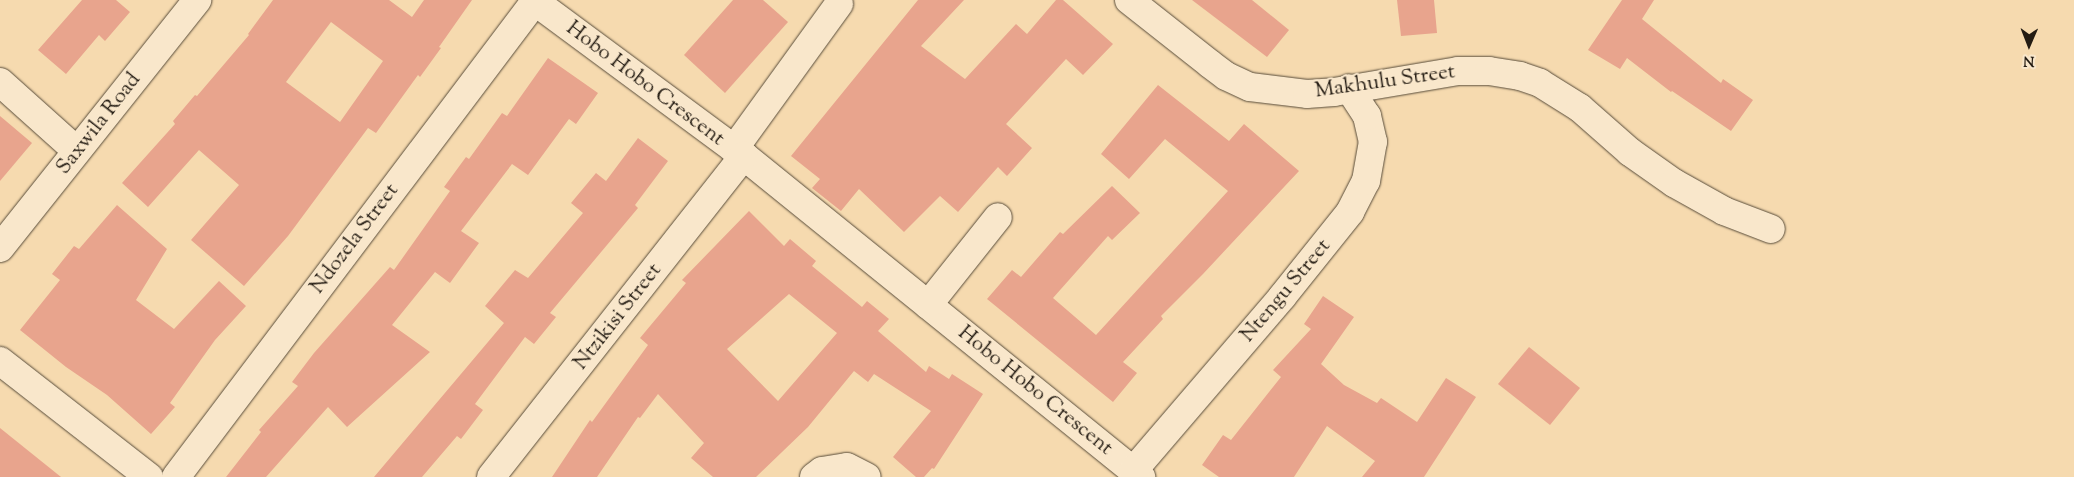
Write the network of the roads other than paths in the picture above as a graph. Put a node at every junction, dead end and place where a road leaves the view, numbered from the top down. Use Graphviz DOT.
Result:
graph roads {
  1 [pos="197,0"];
  2 [pos="534,0"];
  3 [pos="1129,0"];
  4 [pos="839,4"];
  5 [pos="0,82"];
  6 [pos="1349,88"];
  7 [pos="77,151"];
  8 [pos="739,153"];
  9 [pos="998,217"];
  10 [pos="1771,229"];
  11 [pos="0,248"];
  12 [pos="928,305"];
  13 [pos="0,360"];
  14 [pos="1137,474"];
  15 [pos="149,477"];
  16 [pos="176,477"];
  17 [pos="491,477"];
  18 [pos="814,477"];
  19 [pos="867,477"];
  1 -- 7 [label="street, Saxwila Road"];
  2 -- 8 [label="street, Hobo Hobo Crescent"];
  2 -- 16 [label="street, Ndozela Street"];
  3 -- 6 [label="street, Makhulu Street"];
  4 -- 8 [label="street, Hobo Hobo Crescent"];
  5 -- 7 [label="street"];
  6 -- 10 [label="street, Makhulu Street"];
  6 -- 14 [label="street, Ntengu Street"];
  7 -- 11 [label="street, Saxwila Road"];
  8 -- 12 [label="street, Hobo Hobo Crescent"];
  8 -- 17 [label="street, Ntzikisi Street"];
  9 -- 12 [label="street"];
  12 -- 14 [label="street, Hobo Hobo Crescent"];
  13 -- 15 [label="street"];
  18 -- 19 [label="street"];
}
